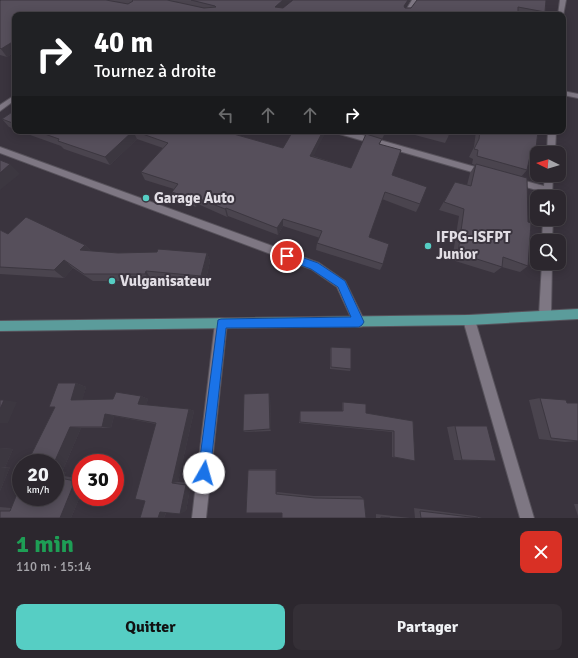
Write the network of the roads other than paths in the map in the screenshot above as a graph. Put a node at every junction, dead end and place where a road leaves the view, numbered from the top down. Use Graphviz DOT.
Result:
graph roads {
  1 [pos="415,0"];
  2 [pos="561,1"];
  3 [pos="408,12"];
  4 [pos="561,12"];
  5 [pos="566,94"];
  6 [pos="578,96"];
  7 [pos="12,100"];
  8 [pos="0,109"];
  9 [pos="350,134"];
  10 [pos="552,134"];
  11 [pos="551,146"];
  12 [pos="0,150"];
  13 [pos="537,190"];
  14 [pos="547,270"];
  15 [pos="578,314"];
  16 [pos="545,315"];
  17 [pos="469,320"];
  18 [pos="359,322"];
  19 [pos="221,323"];
  20 [pos="0,326"];
  21 [pos="199,518"];
  22 [pos="527,518"];
  1 -- 3 [label="street"];
  2 -- 4 [label="street"];
  5 -- 6 [label="street"];
  7 -- 8 [label="street"];
  9 -- 13 [label="street"];
  10 -- 11 [label="street"];
  12 -- 18 [label="street"];
  14 -- 16 [label="street"];
  15 -- 16 [label="main road"];
  16 -- 17 [label="main road"];
  17 -- 18 [label="main road"];
  17 -- 22 [label="street"];
  18 -- 19 [label="main road"];
  19 -- 20 [label="main road"];
  19 -- 21 [label="street"];
}
